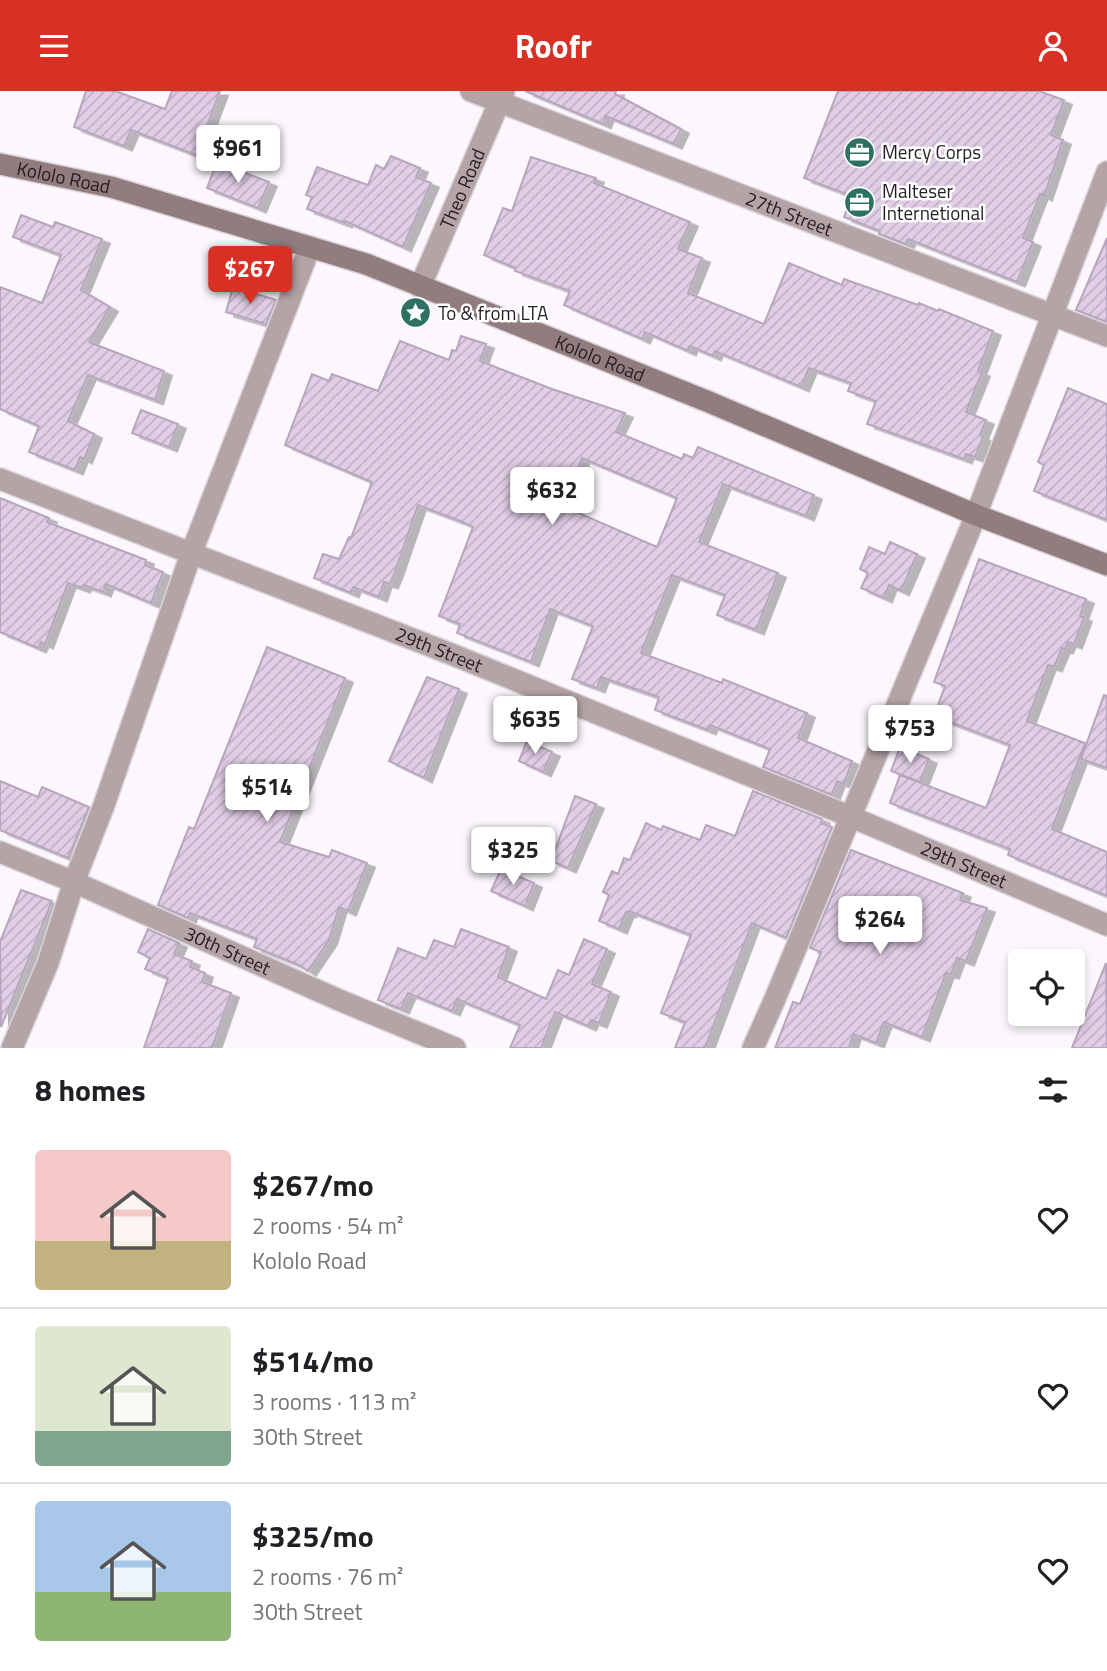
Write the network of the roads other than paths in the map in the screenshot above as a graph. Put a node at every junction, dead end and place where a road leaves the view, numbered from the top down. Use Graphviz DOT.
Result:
graph roads {
  1 [pos="471,91"];
  2 [pos="502,96"];
  3 [pos="0,164"];
  4 [pos="1107,172"];
  5 [pos="310,247"];
  6 [pos="420,287"];
  7 [pos="1051,316"];
  8 [pos="1107,336"];
  9 [pos="0,479"];
  10 [pos="976,515"];
  11 [pos="191,554"];
  12 [pos="1107,565"];
  13 [pos="849,816"];
  14 [pos="0,852"];
  15 [pos="74,882"];
  16 [pos="1107,925"];
  17 [pos="12,1048"];
  18 [pos="455,1048"];
  19 [pos="752,1048"];
  1 -- 2 [label="street, 27th Street"];
  2 -- 6 [label="street, Theo Road"];
  2 -- 7 [label="street, 27th Street"];
  3 -- 5 [label="street, Kololo Road"];
  4 -- 7 [label="street"];
  5 -- 6 [label="street, Kololo Road"];
  5 -- 11 [label="street"];
  6 -- 10 [label="street, Kololo Road"];
  7 -- 8 [label="street, 27th Street"];
  7 -- 10 [label="street"];
  9 -- 11 [label="street, 29th Street"];
  10 -- 12 [label="street, Kololo Road"];
  10 -- 13 [label="street"];
  11 -- 13 [label="street, 29th Street"];
  11 -- 15 [label="street"];
  13 -- 16 [label="street, 29th Street"];
  13 -- 19 [label="street"];
  14 -- 15 [label="street, 30th Street"];
  15 -- 17 [label="street"];
  15 -- 18 [label="street, 30th Street"];
}
